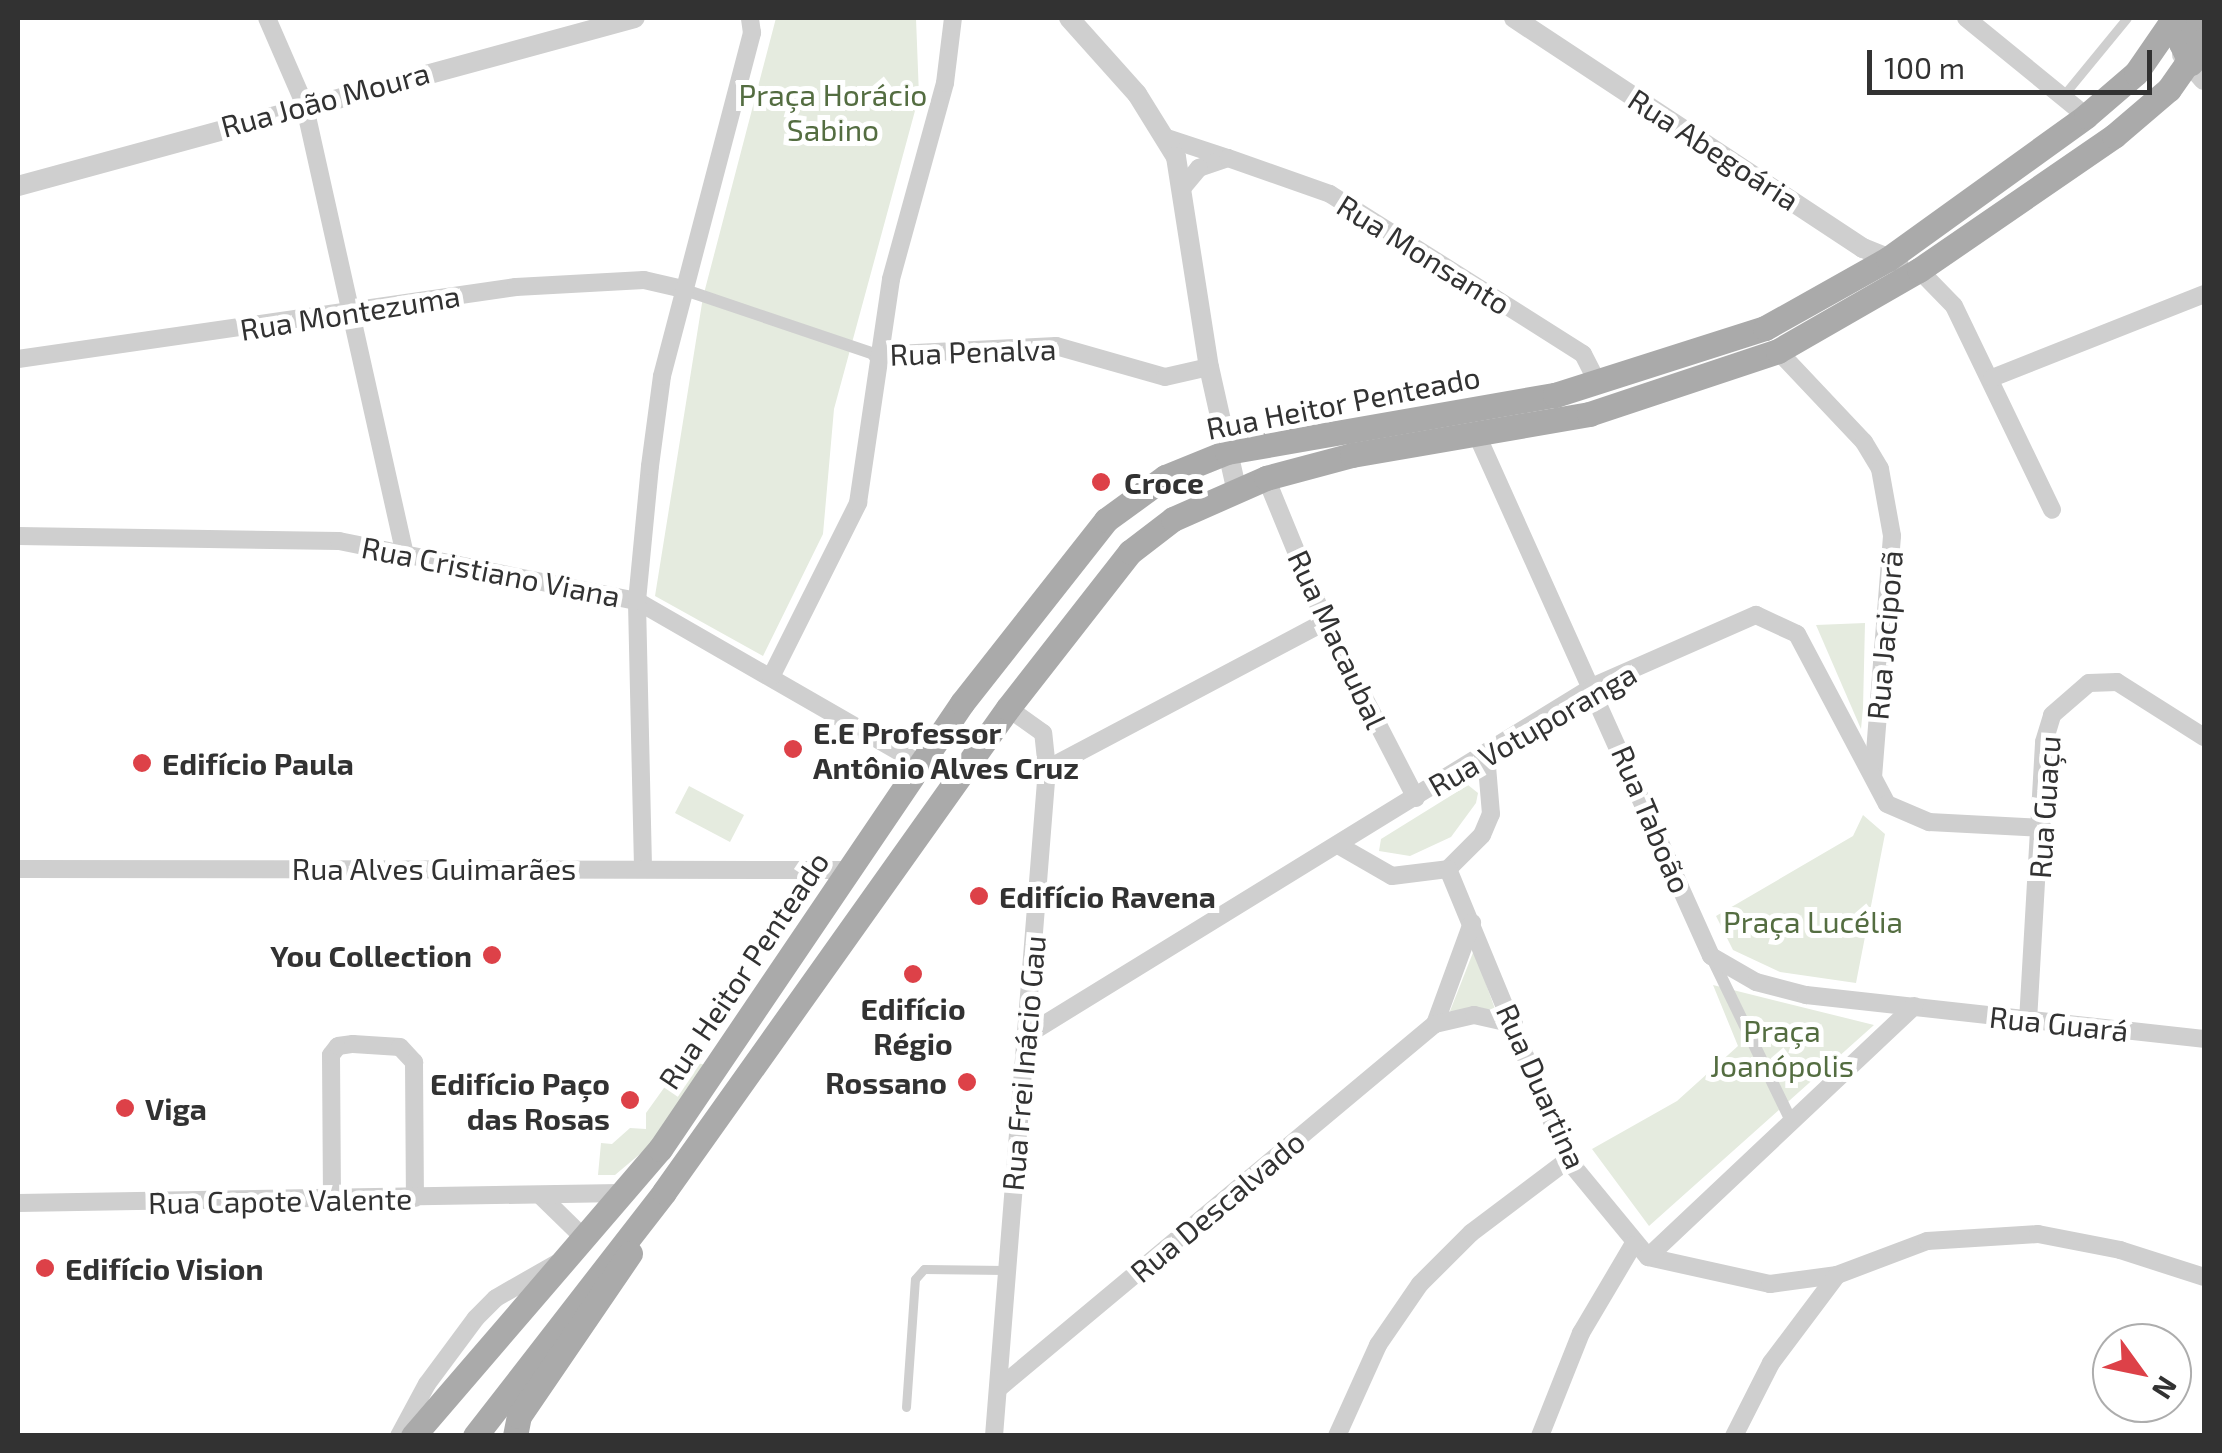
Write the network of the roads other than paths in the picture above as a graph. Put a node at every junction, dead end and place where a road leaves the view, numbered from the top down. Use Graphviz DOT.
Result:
graph roads {
  1 [pos="267,18"];
  2 [pos="635,18"];
  3 [pos="750,18"];
  4 [pos="953,18"];
  5 [pos="1069,18"];
  6 [pos="1514,18"];
  7 [pos="1966,18"];
  8 [pos="2127,18"];
  9 [pos="2194,18"];
  10 [pos="2167,28"];
  11 [pos="2204,39"];
  12 [pos="2198,71"];
  13 [pos="2062,97"];
  14 [pos="304,103"];
  15 [pos="2086,116"];
  16 [pos="1164,137"];
  17 [pos="1228,158"];
  18 [pos="18,186"];
  19 [pos="1182,188"];
  20 [pos="1888,259"];
  21 [pos="1918,270"];
  22 [pos="682,290"];
  23 [pos="2204,294"];
  24 [pos="353,314"];
  25 [pos="1778,351"];
  26 [pos="877,355"];
  27 [pos="18,359"];
  28 [pos="1209,367"];
  29 [pos="1992,378"];
  30 [pos="1598,383"];
  31 [pos="1477,435"];
  32 [pos="1227,452"];
  33 [pos="1266,478"];
  34 [pos="1236,488"];
  35 [pos="2052,510"];
  36 [pos="18,536"];
  37 [pos="404,550"];
  38 [pos="637,601"];
  39 [pos="1324,622"];
  40 [pos="771,678"];
  41 [pos="1594,686"];
  42 [pos="1008,708"];
  43 [pos="2204,737"];
  44 [pos="1486,754"];
  45 [pos="920,764"];
  46 [pos="1047,769"];
  47 [pos="1872,778"];
  48 [pos="1416,798"];
  49 [pos="2043,828"];
  50 [pos="1338,845"];
  51 [pos="644,867"];
  52 [pos="18,869"];
  53 [pos="851,870"];
  54 [pos="1448,870"];
  55 [pos="1472,923"];
  56 [pos="1711,956"];
  57 [pos="1914,1006"];
  58 [pos="2028,1020"];
  59 [pos="1434,1024"];
  60 [pos="1514,1024"];
  61 [pos="1026,1035"];
  62 [pos="2204,1040"];
  63 [pos="1792,1122"];
  64 [pos="1568,1160"];
  65 [pos="621,1192"];
  66 [pos="664,1192"];
  67 [pos="542,1197"];
  68 [pos="415,1198"];
  69 [pos="332,1199"];
  70 [pos="18,1202"];
  71 [pos="582,1236"];
  72 [pos="1641,1251"];
  73 [pos="557,1262"];
  74 [pos="1005,1270"];
  75 [pos="1837,1275"];
  76 [pos="2204,1277"];
  77 [pos="999,1388"];
  78 [pos="906,1407"];
  79 [pos="400,1436"];
  80 [pos="413,1436"];
  81 [pos="475,1436"];
  82 [pos="516,1436"];
  83 [pos="994,1436"];
  84 [pos="1336,1436"];
  85 [pos="1540,1436"];
  86 [pos="1734,1436"];
  1 -- 14 [label="street"];
  2 -- 14 [label="street, Rua João Moura"];
  3 -- 22 [label="street"];
  4 -- 26 [label="street"];
  5 -- 16 [label="street"];
  6 -- 20 [label="street, Rua Abegoária"];
  7 -- 13 [label="street"];
  8 -- 13 [label="lane"];
  9 -- 12 [label="main road"];
  10 -- 12 [label="street"];
  10 -- 15 [label="main road, Rua Heitor Penteado"];
  11 -- 12 [label="main road, Rua Heitor Penteado"];
  12 -- 21 [label="main road, Rua Heitor Penteado"];
  13 -- 15 [label="street"];
  14 -- 18 [label="street, Rua João Moura"];
  14 -- 24 [label="street"];
  15 -- 20 [label="main road, Rua Heitor Penteado"];
  16 -- 17 [label="street, Rua Monsanto"];
  16 -- 19 [label="street"];
  17 -- 19 [label="street"];
  17 -- 30 [label="street, Rua Monsanto"];
  19 -- 28 [label="street"];
  20 -- 21 [label="street, Rua Abegoária"];
  20 -- 30 [label="main road, Rua Heitor Penteado"];
  21 -- 25 [label="main road, Rua Heitor Penteado"];
  21 -- 29 [label="street"];
  22 -- 24 [label="street, Rua Montezuma"];
  22 -- 26 [label="street, Rua Penalva"];
  22 -- 38 [label="street"];
  23 -- 29 [label="street"];
  24 -- 27 [label="street, Rua Montezuma"];
  24 -- 37 [label="street"];
  25 -- 31 [label="main road, Rua Heitor Penteado"];
  25 -- 47 [label="street, Rua Jaciporã"];
  26 -- 28 [label="street, Rua Penalva"];
  26 -- 40 [label="street"];
  28 -- 32 [label="street"];
  29 -- 35 [label="street"];
  30 -- 32 [label="main road, Rua Heitor Penteado"];
  31 -- 33 [label="main road, Rua Heitor Penteado"];
  31 -- 41 [label="street, Rua Taboão"];
  32 -- 34 [label="street"];
  32 -- 45 [label="main road, Rua Heitor Penteado"];
  33 -- 34 [label="main road, Rua Heitor Penteado"];
  33 -- 39 [label="street, Rua Macaubal"];
  34 -- 42 [label="main road, Rua Heitor Penteado"];
  36 -- 37 [label="street, Rua Cristiano Viana"];
  37 -- 38 [label="street, Rua Cristiano Viana"];
  38 -- 40 [label="street, Rua Cristiano Viana"];
  38 -- 51 [label="street"];
  39 -- 46 [label="street"];
  39 -- 48 [label="street, Rua Macaubal"];
  40 -- 45 [label="street, Rua Cristiano Viana"];
  41 -- 44 [label="street, Rua Votuporanga"];
  41 -- 47 [label="street, Rua Votuporanga"];
  41 -- 56 [label="street, Rua Taboão"];
  42 -- 46 [label="street, Rua Frei Inácio Gau"];
  42 -- 66 [label="main road, Rua Heitor Penteado"];
  43 -- 49 [label="street, Rua Guaçu"];
  44 -- 48 [label="street, Rua Votuporanga"];
  44 -- 54 [label="street"];
  45 -- 53 [label="main road, Rua Heitor Penteado"];
  46 -- 61 [label="street, Rua Frei Inácio Gau"];
  47 -- 49 [label="street, Rua Votuporanga"];
  48 -- 50 [label="street, Rua Votuporanga"];
  49 -- 58 [label="street, Rua Guaçu"];
  50 -- 54 [label="street"];
  50 -- 61 [label="street, Rua Votuporanga"];
  51 -- 52 [label="street, Rua Alves Guimarães"];
  51 -- 53 [label="street, Rua Alves Guimarães"];
  53 -- 65 [label="main road, Rua Heitor Penteado"];
  54 -- 55 [label="street, Rua Duartina"];
  55 -- 59 [label="street, Rua Descalvado"];
  55 -- 60 [label="street, Rua Duartina"];
  56 -- 57 [label="street"];
  56 -- 63 [label="street"];
  57 -- 58 [label="street, Rua Guará"];
  57 -- 63 [label="street"];
  58 -- 62 [label="street, Rua Guará"];
  59 -- 60 [label="street"];
  59 -- 77 [label="street, Rua Descalvado"];
  60 -- 64 [label="street, Rua Duartina"];
  61 -- 74 [label="street, Rua Frei Inácio Gau"];
  63 -- 72 [label="street"];
  64 -- 72 [label="street, Rua Duartina"];
  64 -- 84 [label="street"];
  65 -- 67 [label="street, Rua Capote Valente"];
  65 -- 71 [label="main road, Rua Heitor Penteado"];
  66 -- 81 [label="main road"];
  66 -- 82 [label="main road"];
  67 -- 68 [label="street, Rua Capote Valente"];
  67 -- 71 [label="street"];
  68 -- 69 [label="street, Rua Capote Valente"];
  68 -- 69 [label="street"];
  69 -- 70 [label="street, Rua Capote Valente"];
  71 -- 73 [label="main road, Rua Heitor Penteado"];
  72 -- 75 [label="street"];
  72 -- 85 [label="street"];
  73 -- 79 [label="street, Rua Heitor Penteado"];
  73 -- 80 [label="main road, Rua Heitor Penteado"];
  74 -- 77 [label="street, Rua Frei Inácio Gau"];
  74 -- 78 [label="lane"];
  75 -- 76 [label="street"];
  75 -- 86 [label="street"];
  77 -- 83 [label="street, Rua Frei Inácio Gau"];
}
